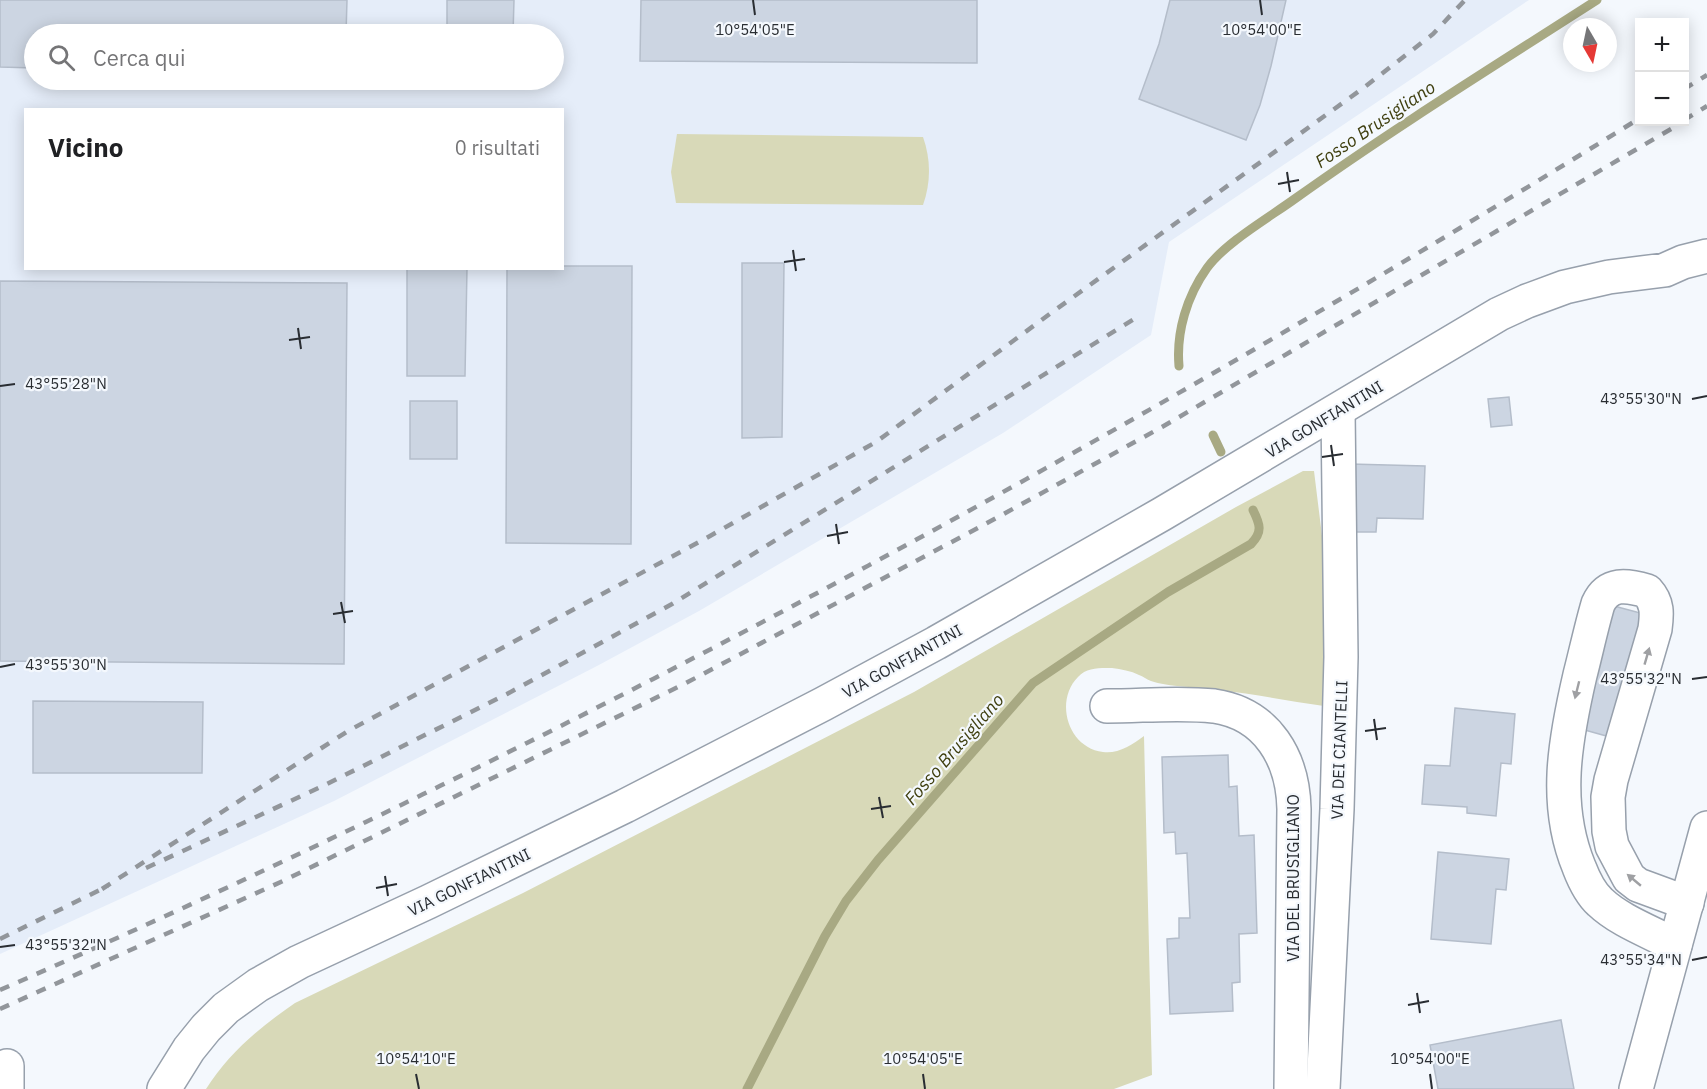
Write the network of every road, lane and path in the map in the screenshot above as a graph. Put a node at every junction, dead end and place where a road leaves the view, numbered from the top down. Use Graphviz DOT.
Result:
graph roads {
  1 [pos="1707,256"];
  2 [pos="1665,270"];
  3 [pos="1707,276"];
  4 [pos="1338,411"];
  5 [pos="1107,706"];
  6 [pos="1707,828"];
  7 [pos="1687,903"];
  8 [pos="1675,945"];
  9 [pos="164,1089"];
  10 [pos="1292,1089"];
  11 [pos="1323,1089"];
  12 [pos="1636,1089"];
  1 -- 2 [label="street, VIA GONFIANTINI"];
  2 -- 3 [label="street, VIA GONFIANTINI"];
  2 -- 4 [label="street, VIA GONFIANTINI"];
  4 -- 9 [label="street, VIA GONFIANTINI"];
  4 -- 11 [label="street, VIA DEI CIANTELLI"];
  5 -- 10 [label="street, VIA DEL BRUSIGLIANO"];
  6 -- 7 [label="street"];
  7 -- 8 [label="street"];
  7 -- 8 [label="street, one-way"];
  8 -- 12 [label="street"];
}
